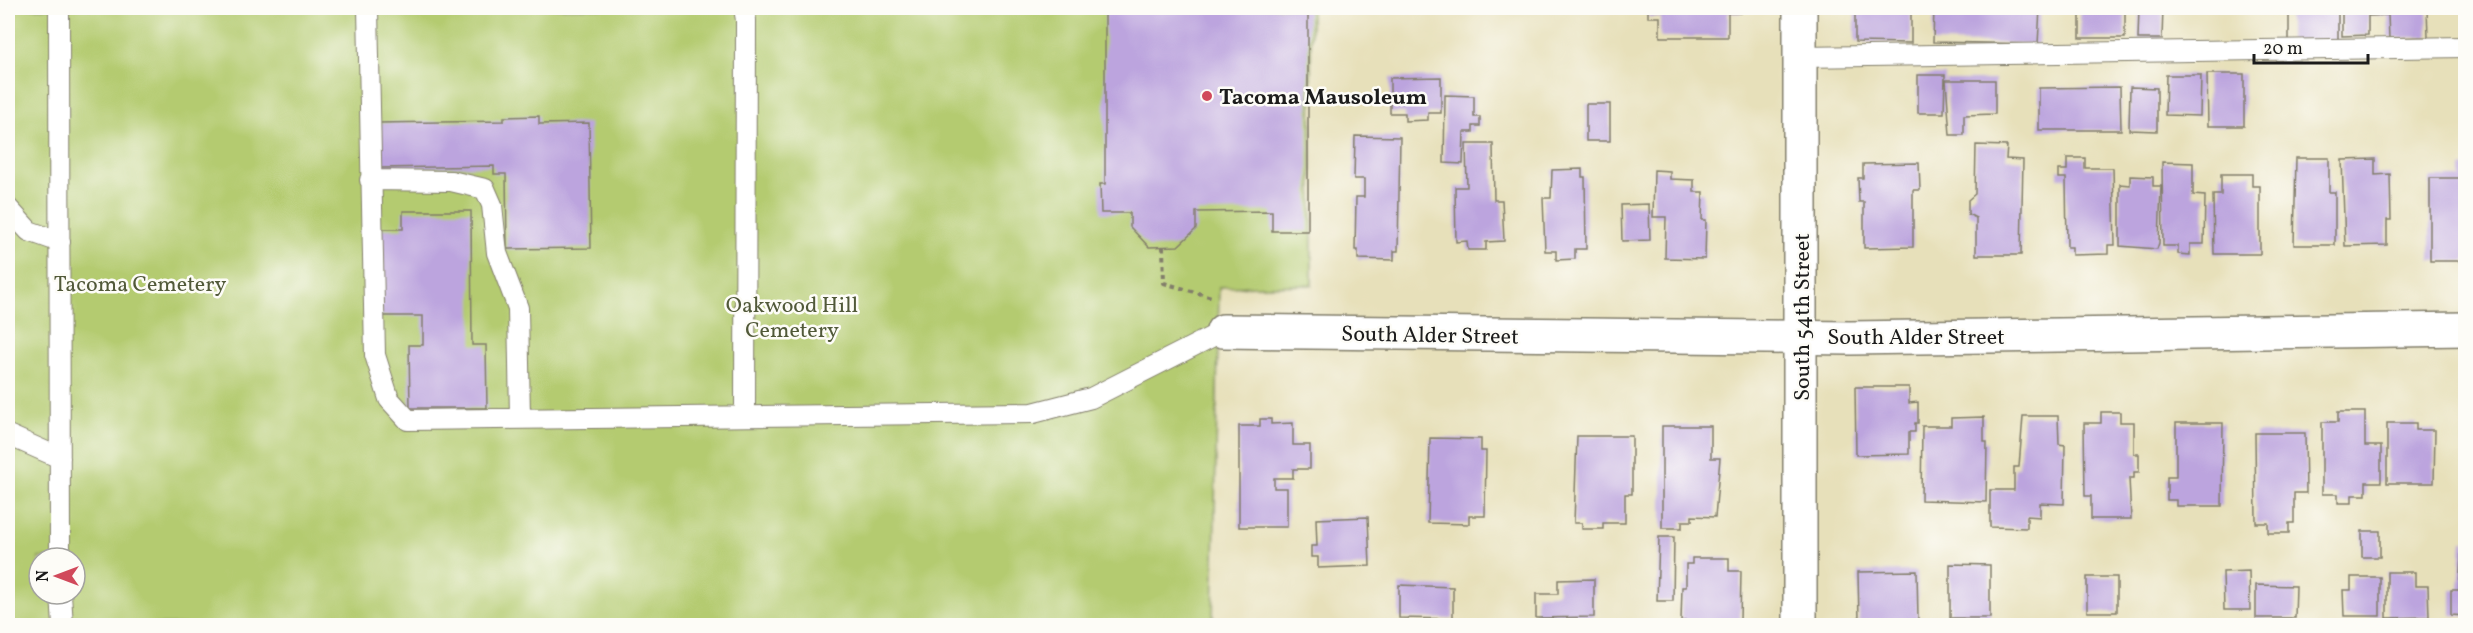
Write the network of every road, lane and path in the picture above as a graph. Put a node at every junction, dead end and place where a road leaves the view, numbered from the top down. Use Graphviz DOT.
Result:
graph roads {
  1 [pos="59,8"];
  2 [pos="368,8"];
  3 [pos="744,8"];
  4 [pos="1800,8"];
  5 [pos="2466,47"];
  6 [pos="1800,57"];
  7 [pos="370,180"];
  8 [pos="8,208"];
  9 [pos="60,242"];
  10 [pos="1162,246"];
  11 [pos="1216,298"];
  12 [pos="2466,329"];
  13 [pos="1223,331"];
  14 [pos="1802,336"];
  15 [pos="745,416"];
  16 [pos="520,418"];
  17 [pos="8,435"];
  18 [pos="60,458"];
  19 [pos="60,546"];
  20 [pos="62,606"];
  21 [pos="63,626"];
  22 [pos="1800,626"];
  1 -- 9 [label="lane"];
  2 -- 7 [label="lane"];
  3 -- 15 [label="lane"];
  4 -- 6 [label="street, South 54th Street"];
  5 -- 6 [label="lane"];
  6 -- 14 [label="street, South 54th Street"];
  7 -- 16 [label="lane"];
  7 -- 16 [label="lane"];
  8 -- 9 [label="lane"];
  9 -- 18 [label="lane"];
  10 -- 11 [label="path"];
  12 -- 14 [label="street, South Alder Street"];
  13 -- 14 [label="street, South Alder Street"];
  13 -- 15 [label="lane"];
  14 -- 22 [label="street, South 54th Street"];
  15 -- 16 [label="lane"];
  17 -- 18 [label="lane"];
  18 -- 19 [label="lane"];
  20 -- 21 [label="lane"];
}
